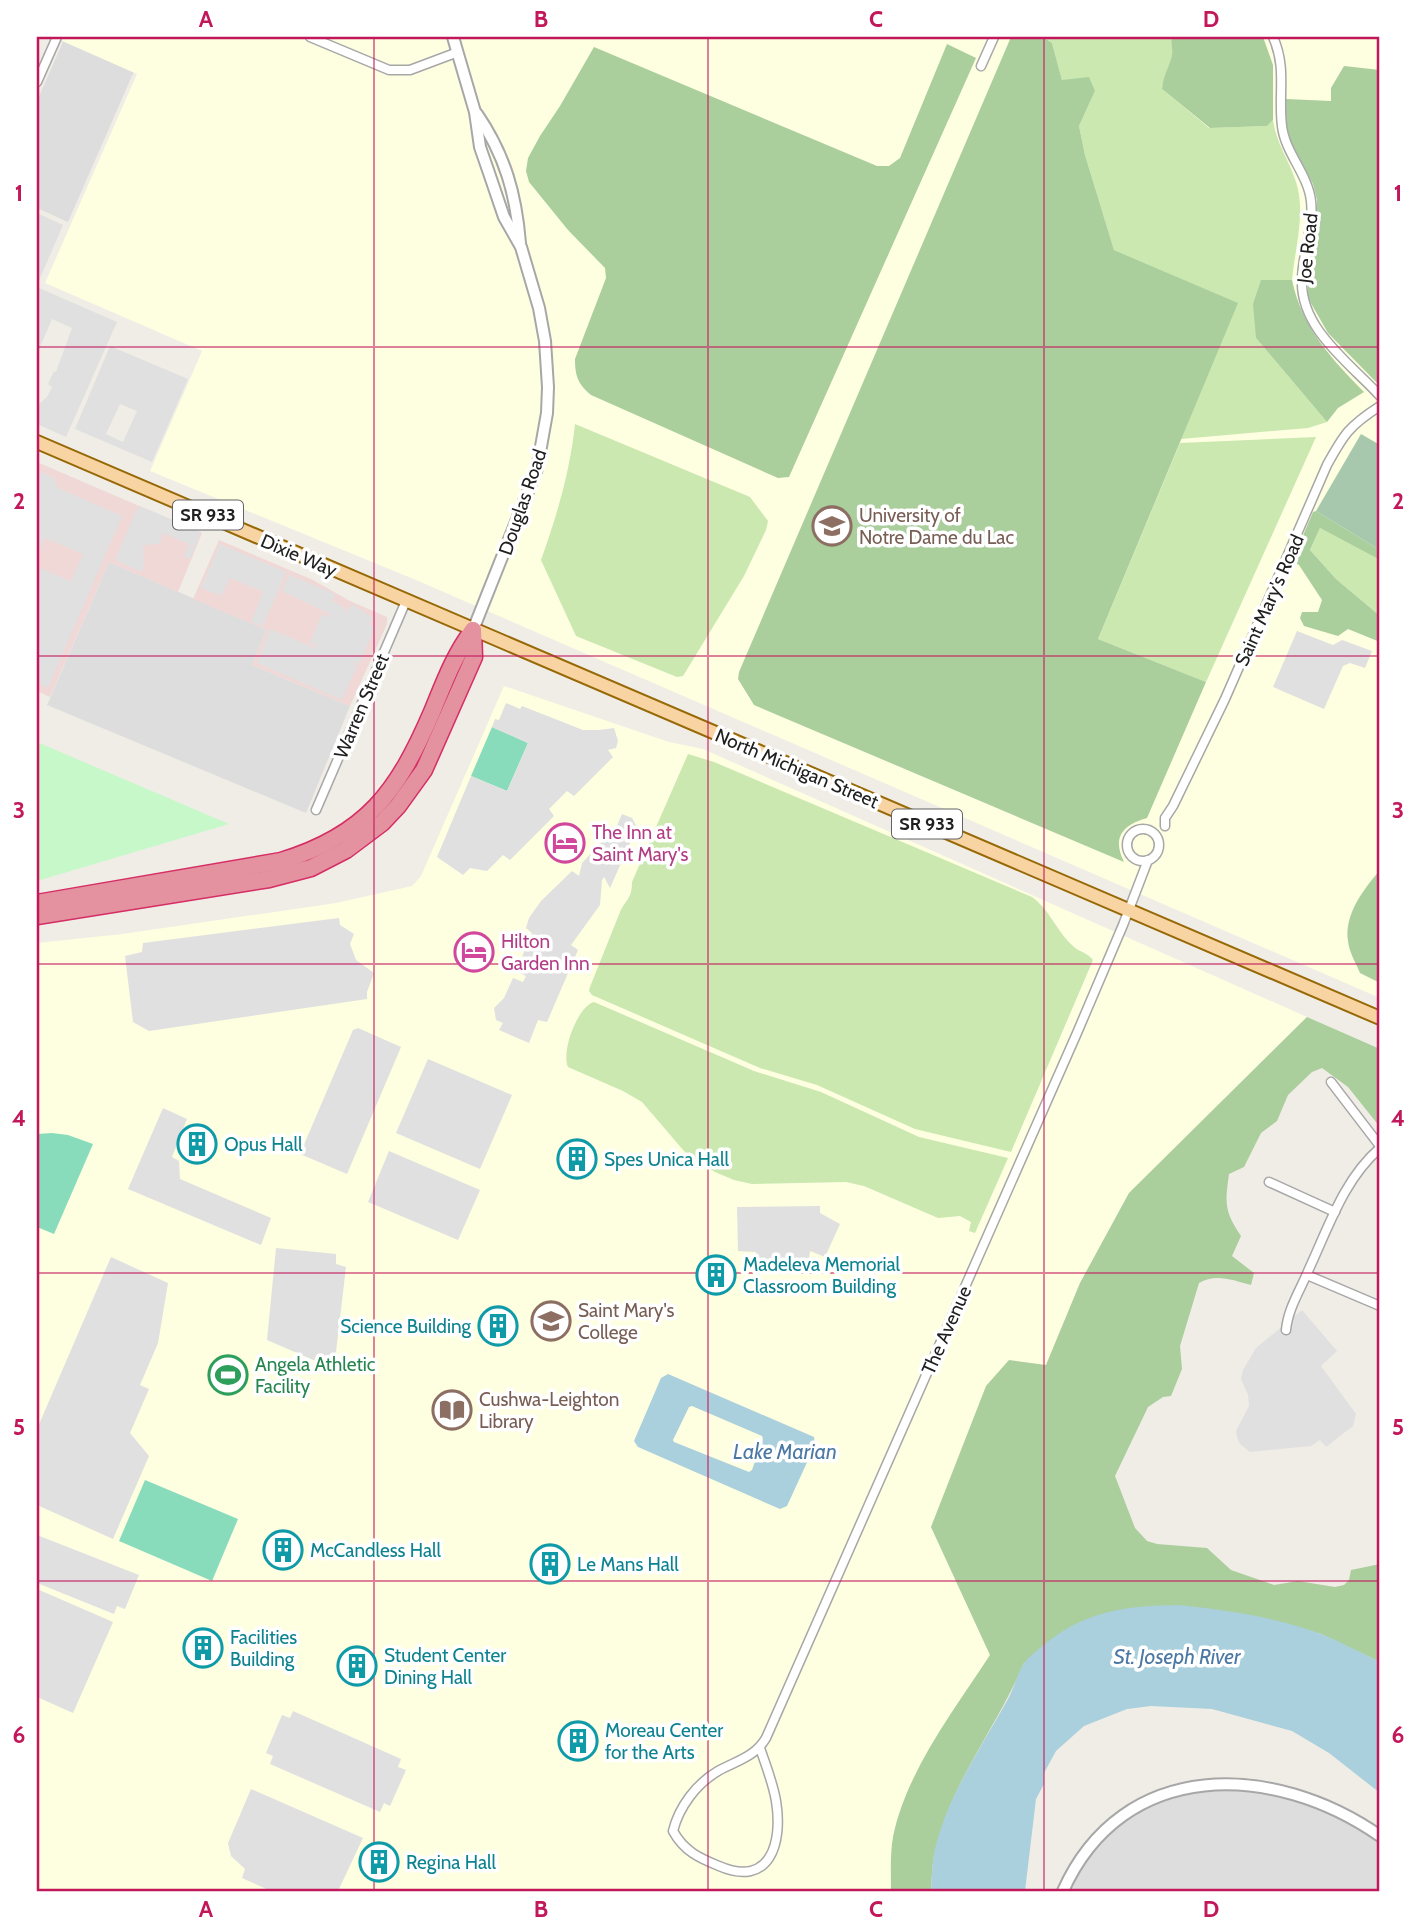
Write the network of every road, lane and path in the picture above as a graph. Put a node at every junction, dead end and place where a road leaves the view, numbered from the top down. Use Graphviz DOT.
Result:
graph roads {
  1 [pos="57,37"];
  2 [pos="310,37"];
  3 [pos="453,37"];
  4 [pos="994,37"];
  5 [pos="1273,37"];
  6 [pos="458,52"];
  7 [pos="981,66"];
  8 [pos="37,82"];
  9 [pos="475,112"];
  10 [pos="521,247"];
  11 [pos="1380,396"];
  12 [pos="1380,406"];
  13 [pos="37,442"];
  14 [pos="406,601"];
  15 [pos="474,630"];
  16 [pos="316,810"];
  17 [pos="1158,838"];
  18 [pos="1148,860"];
  19 [pos="37,903"];
  20 [pos="1129,910"];
  21 [pos="37,916"];
  22 [pos="1380,1018"];
  23 [pos="1331,1082"];
  24 [pos="1380,1147"];
  25 [pos="1269,1182"];
  26 [pos="1335,1212"];
  27 [pos="1307,1275"];
  28 [pos="1380,1307"];
  29 [pos="1286,1330"];
  30 [pos="761,1748"];
  31 [pos="1380,1836"];
  32 [pos="1063,1891"];
  1 -- 8 [label="street"];
  2 -- 6 [label="street"];
  3 -- 6 [label="street, Douglas Road"];
  4 -- 7 [label="street"];
  5 -- 11 [label="street, Joe Road"];
  6 -- 9 [label="street, Douglas Road"];
  9 -- 10 [label="street, Douglas Road"];
  9 -- 10 [label="street, Douglas Road"];
  10 -- 15 [label="street, Douglas Road"];
  12 -- 17 [label="street, Saint Mary's Road"];
  13 -- 14 [label="main road, Dixie Way / SR 933"];
  14 -- 15 [label="main road, North Michigan Street / SR 933"];
  14 -- 16 [label="street, Warren Street"];
  15 -- 19 [label="highway"];
  15 -- 20 [label="main road, North Michigan Street / SR 933"];
  15 -- 21 [label="highway"];
  17 -- 18 [label="street, Saint Mary's Road"];
  17 -- 18 [label="street"];
  18 -- 20 [label="street, Saint Mary's Road"];
  20 -- 22 [label="main road, North Michigan Street / SR 933"];
  20 -- 30 [label="street, The Avenue"];
  23 -- 24 [label="street"];
  24 -- 26 [label="street"];
  25 -- 26 [label="street"];
  26 -- 27 [label="street"];
  27 -- 28 [label="street"];
  27 -- 29 [label="street"];
  30 -- 30 [label="street"];
  31 -- 32 [label="street"];
}
